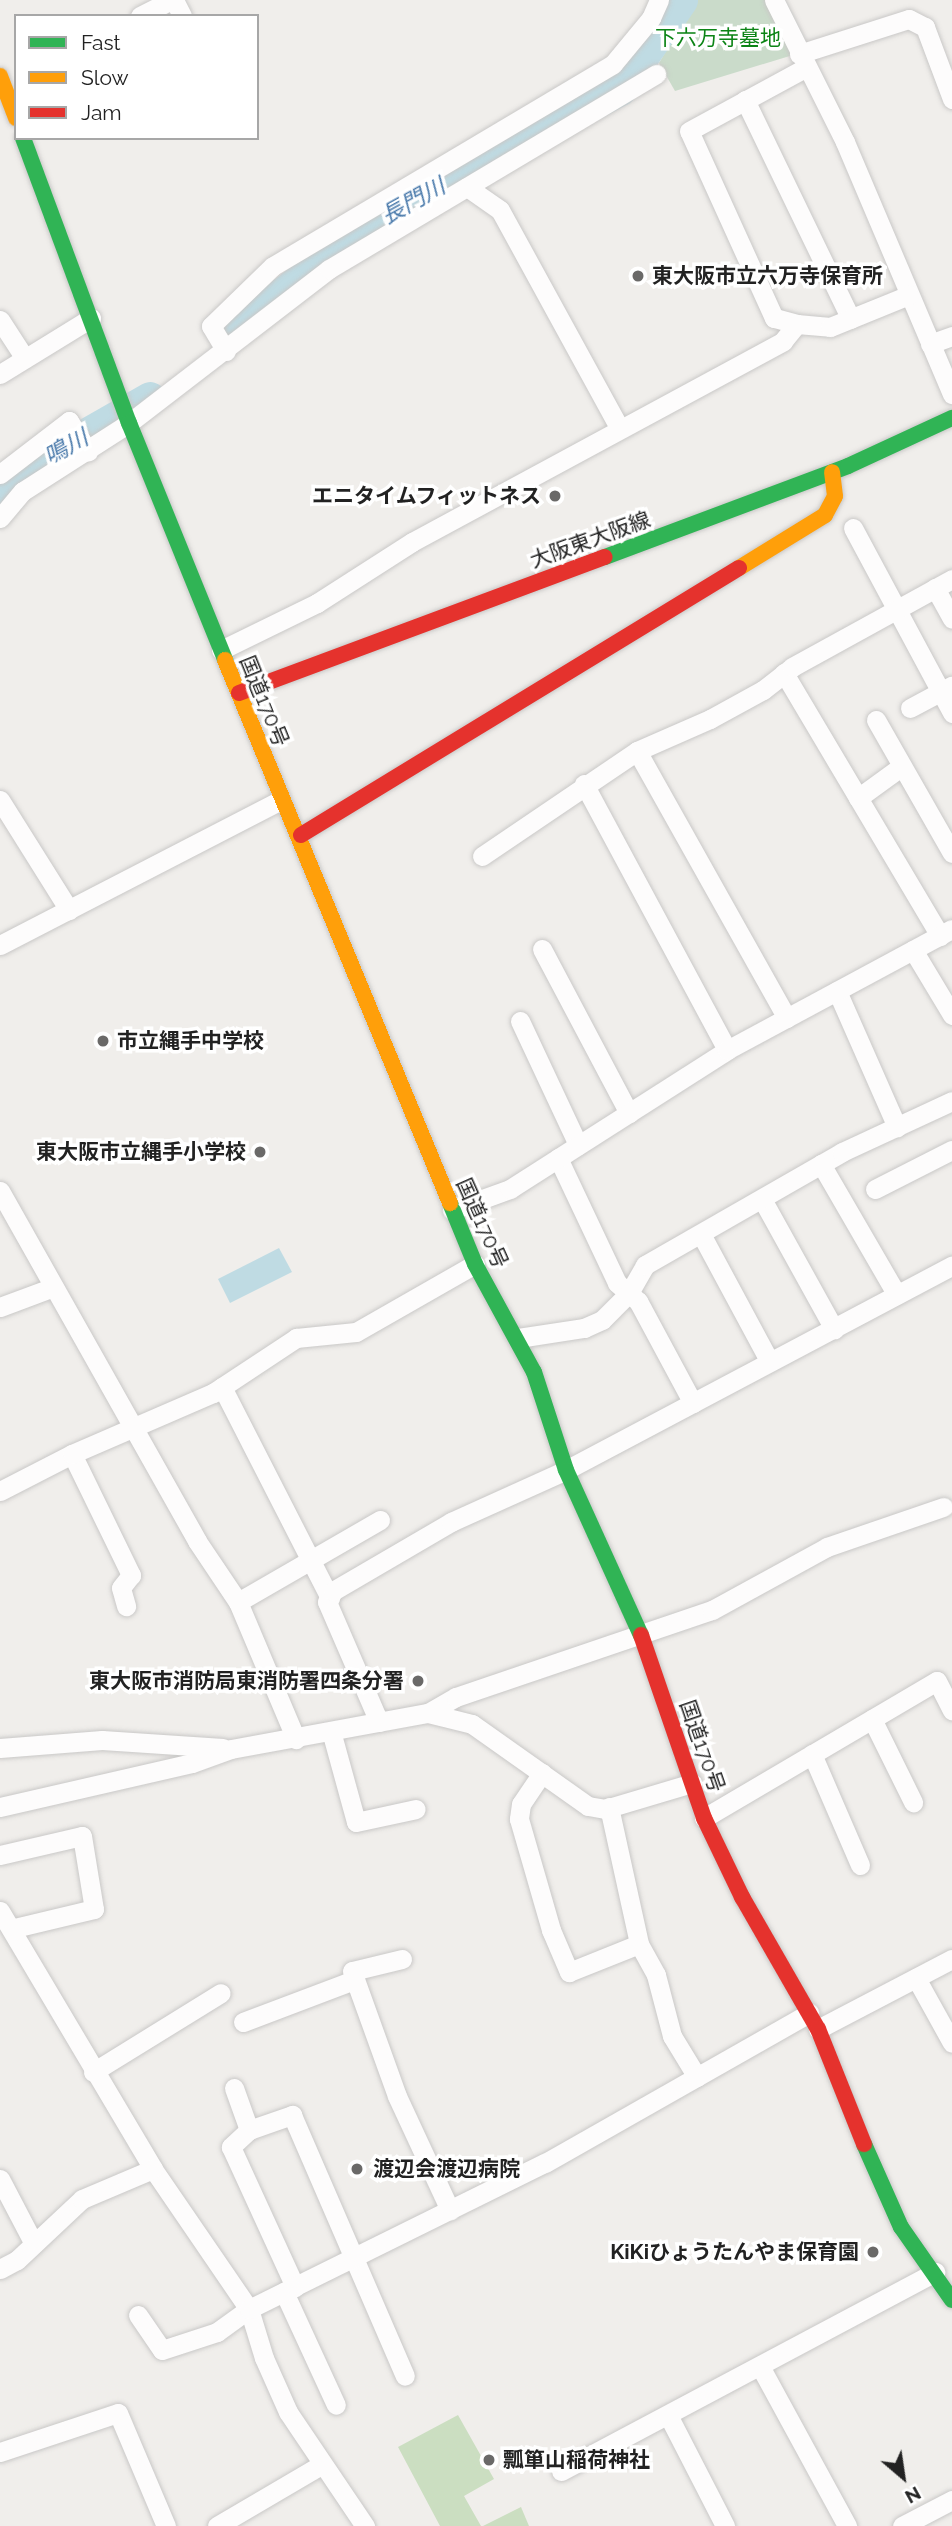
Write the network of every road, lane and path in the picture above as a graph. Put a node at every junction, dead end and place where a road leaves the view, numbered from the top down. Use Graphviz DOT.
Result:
graph roads {
  1 [pos="173,0"];
  2 [pos="659,0"];
  3 [pos="774,0"];
  4 [pos="143,14"];
  5 [pos="802,61"];
  6 [pos="656,74"];
  7 [pos="6,80"];
  8 [pos="952,99"];
  9 [pos="745,100"];
  10 [pos="14,110"];
  11 [pos="24,140"];
  12 [pos="467,187"];
  13 [pos="909,295"];
  14 [pos="91,318"];
  15 [pos="851,319"];
  16 [pos="0,320"];
  17 [pos="797,324"];
  18 [pos="952,336"];
  19 [pos="930,344"];
  20 [pos="226,351"];
  21 [pos="24,357"];
  22 [pos="0,374"];
  23 [pos="952,394"];
  24 [pos="126,414"];
  25 [pos="952,418"];
  26 [pos="619,427"];
  27 [pos="88,452"];
  28 [pos="832,472"];
  29 [pos="0,474"];
  30 [pos="0,518"];
  31 [pos="853,528"];
  32 [pos="944,583"];
  33 [pos="894,608"];
  34 [pos="952,619"];
  35 [pos="221,650"];
  36 [pos="784,673"];
  37 [pos="946,689"];
  38 [pos="239,693"];
  39 [pos="910,708"];
  40 [pos="952,713"];
  41 [pos="876,720"];
  42 [pos="637,751"];
  43 [pos="902,765"];
  44 [pos="584,784"];
  45 [pos="858,798"];
  46 [pos="0,800"];
  47 [pos="281,800"];
  48 [pos="301,835"];
  49 [pos="952,853"];
  50 [pos="482,856"];
  51 [pos="69,910"];
  52 [pos="946,932"];
  53 [pos="0,945"];
  54 [pos="542,949"];
  55 [pos="913,950"];
  56 [pos="837,991"];
  57 [pos="949,1003"];
  58 [pos="788,1018"];
  59 [pos="520,1021"];
  60 [pos="727,1050"];
  61 [pos="952,1101"];
  62 [pos="629,1113"];
  63 [pos="897,1127"];
  64 [pos="578,1145"];
  65 [pos="952,1150"];
  66 [pos="558,1158"];
  67 [pos="821,1164"];
  68 [pos="875,1189"];
  69 [pos="0,1191"];
  70 [pos="762,1199"];
  71 [pos="452,1210"];
  72 [pos="701,1234"];
  73 [pos="475,1264"];
  74 [pos="952,1266"];
  75 [pos="51,1288"];
  76 [pos="629,1293"];
  77 [pos="897,1295"];
  78 [pos="0,1307"];
  79 [pos="834,1329"];
  80 [pos="518,1338"];
  81 [pos="770,1362"];
  82 [pos="222,1387"];
  83 [pos="693,1403"];
  84 [pos="136,1427"];
  85 [pos="72,1454"];
  86 [pos="566,1470"];
  87 [pos="0,1491"];
  88 [pos="943,1507"];
  89 [pos="380,1520"];
  90 [pos="310,1561"];
  91 [pos="330,1598"];
  92 [pos="238,1602"];
  93 [pos="126,1606"];
  94 [pos="641,1636"];
  95 [pos="952,1710"];
  96 [pos="428,1713"];
  97 [pos="872,1719"];
  98 [pos="379,1722"];
  99 [pos="331,1731"];
  100 [pos="296,1739"];
  101 [pos="0,1748"];
  102 [pos="231,1749"];
  103 [pos="812,1755"];
  104 [pos="542,1773"];
  105 [pos="692,1783"];
  106 [pos="913,1802"];
  107 [pos="0,1807"];
  108 [pos="609,1807"];
  109 [pos="416,1809"];
  110 [pos="704,1818"];
  111 [pos="0,1855"];
  112 [pos="860,1865"];
  113 [pos="0,1911"];
  114 [pos="11,1929"];
  115 [pos="639,1944"];
  116 [pos="402,1959"];
  117 [pos="952,1959"];
  118 [pos="916,1978"];
  119 [pos="355,1980"];
  120 [pos="221,1993"];
  121 [pos="814,2021"];
  122 [pos="243,2022"];
  123 [pos="952,2043"];
  124 [pos="93,2072"];
  125 [pos="696,2077"];
  126 [pos="234,2088"];
  127 [pos="249,2130"];
  128 [pos="153,2169"];
  129 [pos="0,2179"];
  130 [pos="450,2210"];
  131 [pos="34,2244"];
  132 [pos="351,2259"];
  133 [pos="0,2269"];
  134 [pos="924,2278"];
  135 [pos="290,2289"];
  136 [pos="950,2292"];
  137 [pos="249,2309"];
  138 [pos="138,2315"];
  139 [pos="761,2368"];
  140 [pos="405,2376"];
  141 [pos="336,2405"];
  142 [pos="668,2415"];
  143 [pos="0,2452"];
  144 [pos="321,2465"];
  145 [pos="561,2471"];
  146 [pos="952,2500"];
  147 [pos="166,2526"];
  148 [pos="217,2526"];
  149 [pos="365,2526"];
  150 [pos="725,2526"];
  151 [pos="847,2526"];
  152 [pos="902,2526"];
  1 -- 4 [label="street"];
  2 -- 20 [label="street"];
  3 -- 5 [label="street"];
  5 -- 8 [label="street"];
  5 -- 9 [label="street"];
  5 -- 13 [label="street"];
  6 -- 12 [label="street"];
  7 -- 10 [label="main road"];
  9 -- 15 [label="street"];
  9 -- 17 [label="street"];
  11 -- 14 [label="main road, 国道170号"];
  12 -- 20 [label="street"];
  12 -- 26 [label="street"];
  13 -- 15 [label="street"];
  13 -- 19 [label="street"];
  14 -- 21 [label="street"];
  14 -- 24 [label="main road, 国道170号"];
  15 -- 17 [label="street"];
  16 -- 21 [label="street"];
  17 -- 26 [label="street"];
  18 -- 19 [label="street"];
  19 -- 23 [label="street"];
  20 -- 24 [label="street"];
  21 -- 22 [label="street"];
  24 -- 27 [label="street"];
  24 -- 35 [label="main road, 国道170号"];
  25 -- 28 [label="main road, 大阪東大阪線"];
  26 -- 35 [label="street"];
  27 -- 29 [label="street"];
  27 -- 30 [label="street"];
  28 -- 38 [label="main road, 大阪東大阪線"];
  28 -- 48 [label="main road"];
  31 -- 33 [label="street"];
  32 -- 33 [label="street"];
  32 -- 34 [label="street"];
  33 -- 36 [label="street"];
  33 -- 37 [label="street"];
  35 -- 38 [label="main road, 国道170号"];
  36 -- 42 [label="street"];
  36 -- 45 [label="street"];
  37 -- 39 [label="street"];
  37 -- 40 [label="street"];
  38 -- 47 [label="main road, 国道170号"];
  41 -- 43 [label="street"];
  42 -- 44 [label="street"];
  42 -- 58 [label="street"];
  43 -- 45 [label="street"];
  43 -- 49 [label="street"];
  44 -- 50 [label="street"];
  44 -- 60 [label="street"];
  45 -- 52 [label="street"];
  46 -- 51 [label="street"];
  47 -- 48 [label="main road, 国道170号"];
  47 -- 51 [label="street"];
  48 -- 71 [label="main road, 国道170号"];
  51 -- 53 [label="street"];
  52 -- 55 [label="street"];
  54 -- 62 [label="street"];
  55 -- 56 [label="street"];
  55 -- 57 [label="street"];
  56 -- 58 [label="street"];
  56 -- 63 [label="street"];
  58 -- 60 [label="street"];
  59 -- 64 [label="street"];
  60 -- 62 [label="street"];
  61 -- 63 [label="street"];
  62 -- 64 [label="street"];
  63 -- 67 [label="street"];
  64 -- 66 [label="street"];
  65 -- 68 [label="street"];
  66 -- 71 [label="street"];
  66 -- 76 [label="street"];
  67 -- 70 [label="street"];
  67 -- 77 [label="street"];
  69 -- 75 [label="street"];
  70 -- 72 [label="street"];
  70 -- 79 [label="street"];
  71 -- 73 [label="main road, 国道170号"];
  72 -- 76 [label="street"];
  72 -- 81 [label="street"];
  73 -- 80 [label="main road, 国道170号"];
  73 -- 82 [label="street"];
  74 -- 77 [label="street"];
  75 -- 78 [label="street"];
  75 -- 84 [label="street"];
  76 -- 80 [label="street"];
  76 -- 83 [label="street"];
  77 -- 79 [label="street"];
  79 -- 81 [label="street"];
  80 -- 86 [label="main road, 国道170号"];
  81 -- 83 [label="street"];
  82 -- 84 [label="street"];
  82 -- 90 [label="street"];
  83 -- 86 [label="street"];
  84 -- 85 [label="street"];
  84 -- 92 [label="street"];
  85 -- 87 [label="street"];
  85 -- 93 [label="street"];
  86 -- 91 [label="street"];
  86 -- 94 [label="main road, 国道170号"];
  88 -- 94 [label="street"];
  89 -- 90 [label="street"];
  90 -- 91 [label="street"];
  90 -- 92 [label="street"];
  91 -- 98 [label="street"];
  92 -- 100 [label="street"];
  94 -- 96 [label="street"];
  94 -- 105 [label="main road, 国道170号"];
  95 -- 97 [label="street"];
  96 -- 98 [label="street"];
  96 -- 104 [label="street"];
  97 -- 103 [label="street"];
  97 -- 106 [label="street"];
  98 -- 99 [label="street"];
  99 -- 100 [label="street"];
  99 -- 109 [label="street"];
  100 -- 102 [label="street"];
  101 -- 102 [label="street"];
  102 -- 107 [label="street"];
  103 -- 110 [label="street"];
  103 -- 112 [label="street"];
  104 -- 108 [label="street"];
  104 -- 115 [label="street"];
  105 -- 108 [label="street"];
  105 -- 110 [label="main road, 国道170号"];
  108 -- 115 [label="street"];
  110 -- 121 [label="main road, 国道170号"];
  111 -- 114 [label="street"];
  113 -- 114 [label="street"];
  114 -- 124 [label="street"];
  115 -- 125 [label="street"];
  116 -- 119 [label="street"];
  117 -- 118 [label="street"];
  118 -- 121 [label="street"];
  118 -- 123 [label="street"];
  119 -- 122 [label="street"];
  119 -- 130 [label="street"];
  120 -- 124 [label="street"];
  121 -- 125 [label="street"];
  121 -- 134 [label="main road, 国道170号"];
  124 -- 128 [label="street"];
  125 -- 130 [label="street"];
  126 -- 127 [label="street"];
  127 -- 132 [label="street"];
  127 -- 135 [label="street"];
  128 -- 131 [label="street"];
  128 -- 137 [label="street"];
  129 -- 131 [label="street"];
  130 -- 132 [label="street"];
  131 -- 133 [label="street"];
  132 -- 135 [label="street"];
  132 -- 140 [label="street"];
  134 -- 136 [label="main road, 国道170号"];
  134 -- 139 [label="street"];
  135 -- 137 [label="street"];
  135 -- 141 [label="street"];
  137 -- 138 [label="street"];
  137 -- 144 [label="street"];
  139 -- 142 [label="street"];
  139 -- 151 [label="street"];
  142 -- 145 [label="street"];
  142 -- 150 [label="street"];
  143 -- 147 [label="street"];
  144 -- 148 [label="street"];
  144 -- 149 [label="street"];
  146 -- 152 [label="street"];
}
